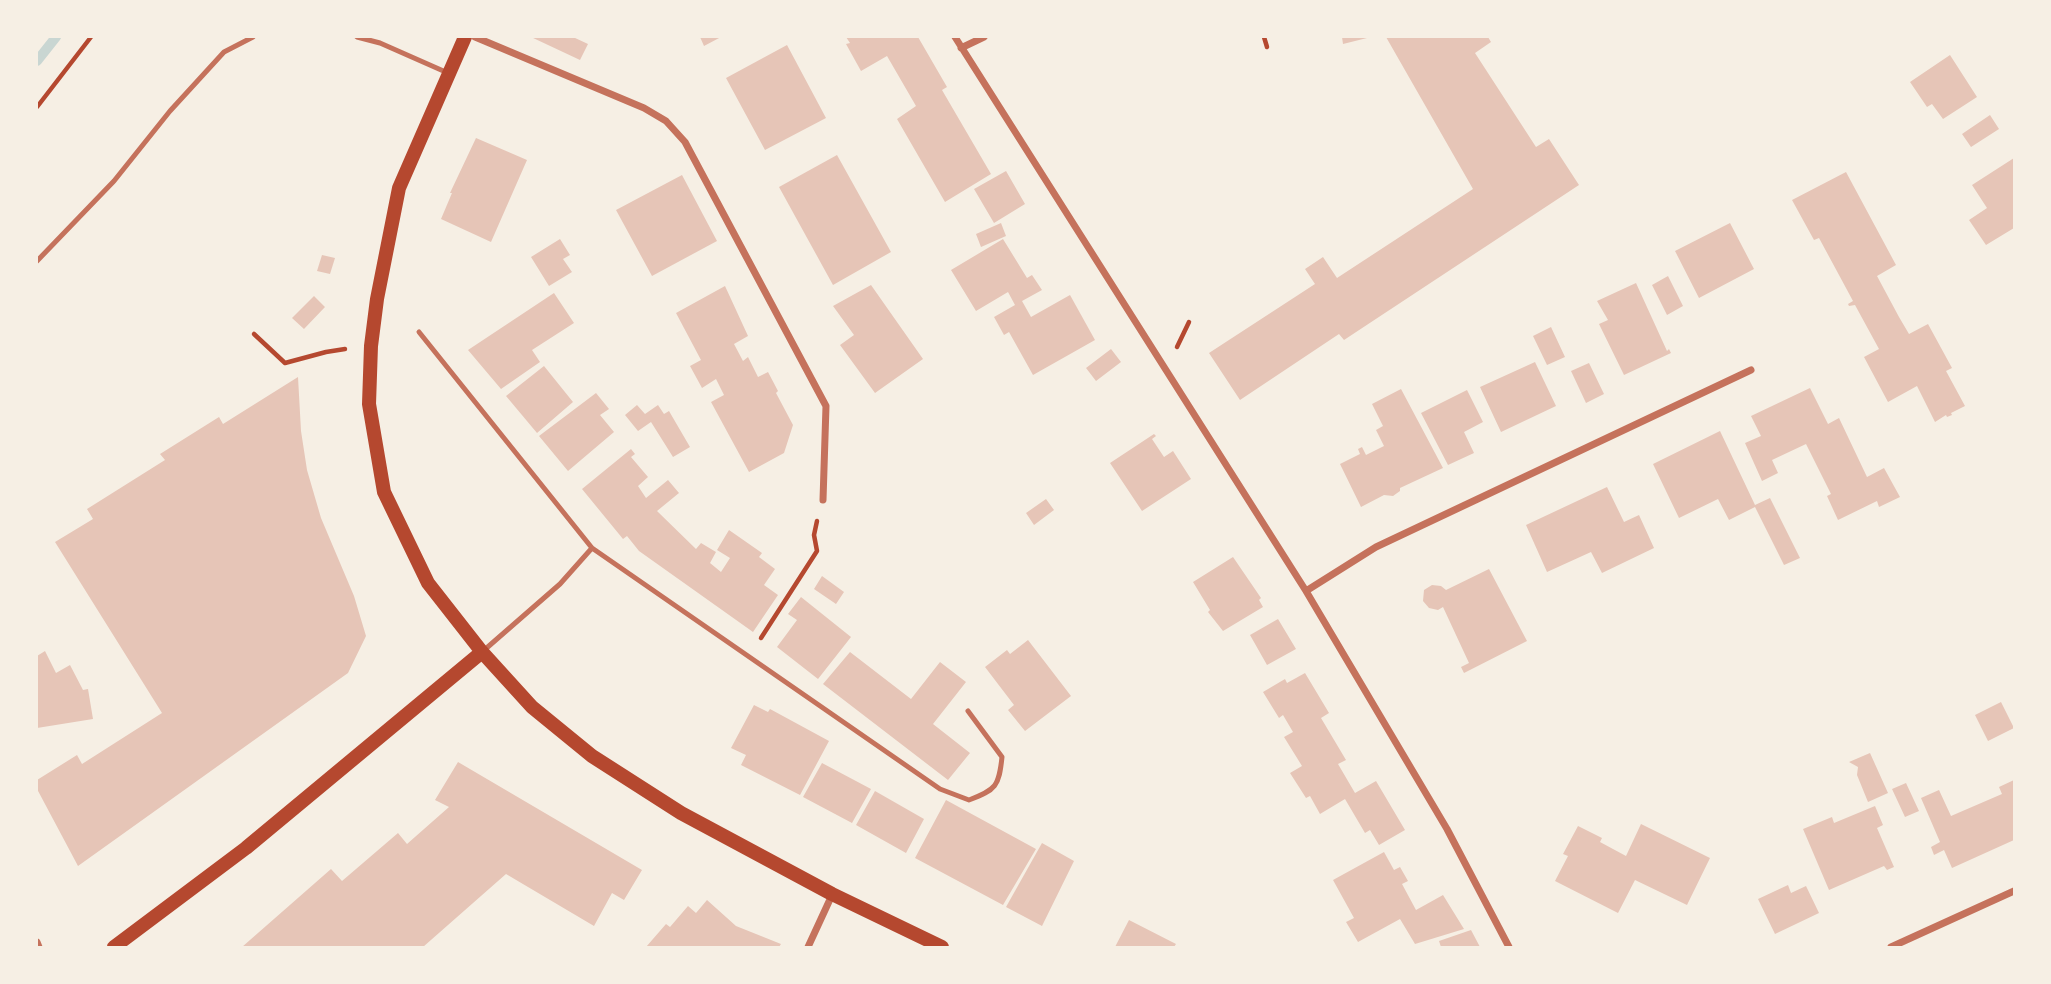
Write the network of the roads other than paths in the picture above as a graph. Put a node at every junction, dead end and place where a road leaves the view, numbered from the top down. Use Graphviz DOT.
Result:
graph roads {
  1 [pos="253,37"];
  2 [pos="357,37"];
  3 [pos="465,37"];
  4 [pos="475,37"];
  5 [pos="955,37"];
  6 [pos="984,37"];
  7 [pos="961,48"];
  8 [pos="448,73"];
  9 [pos="37,261"];
  10 [pos="419,332"];
  11 [pos="1751,370"];
  12 [pos="823,500"];
  13 [pos="592,548"];
  14 [pos="1306,591"];
  15 [pos="482,652"];
  16 [pos="968,711"];
  17 [pos="2014,891"];
  18 [pos="832,894"];
  19 [pos="37,942"];
  20 [pos="39,947"];
  21 [pos="114,947"];
  22 [pos="808,947"];
  23 [pos="942,947"];
  24 [pos="1510,947"];
  25 [pos="1891,947"];
  1 -- 9 [label="lane"];
  2 -- 8 [label="lane"];
  3 -- 8 [label="main road"];
  4 -- 12 [label="street"];
  5 -- 7 [label="street"];
  6 -- 7 [label="street"];
  7 -- 14 [label="street"];
  8 -- 15 [label="main road"];
  10 -- 13 [label="lane"];
  11 -- 14 [label="street"];
  13 -- 15 [label="lane"];
  13 -- 16 [label="lane"];
  14 -- 24 [label="street"];
  15 -- 18 [label="main road"];
  15 -- 21 [label="main road"];
  17 -- 25 [label="street"];
  18 -- 22 [label="street"];
  18 -- 23 [label="main road"];
  19 -- 20 [label="street"];
}
